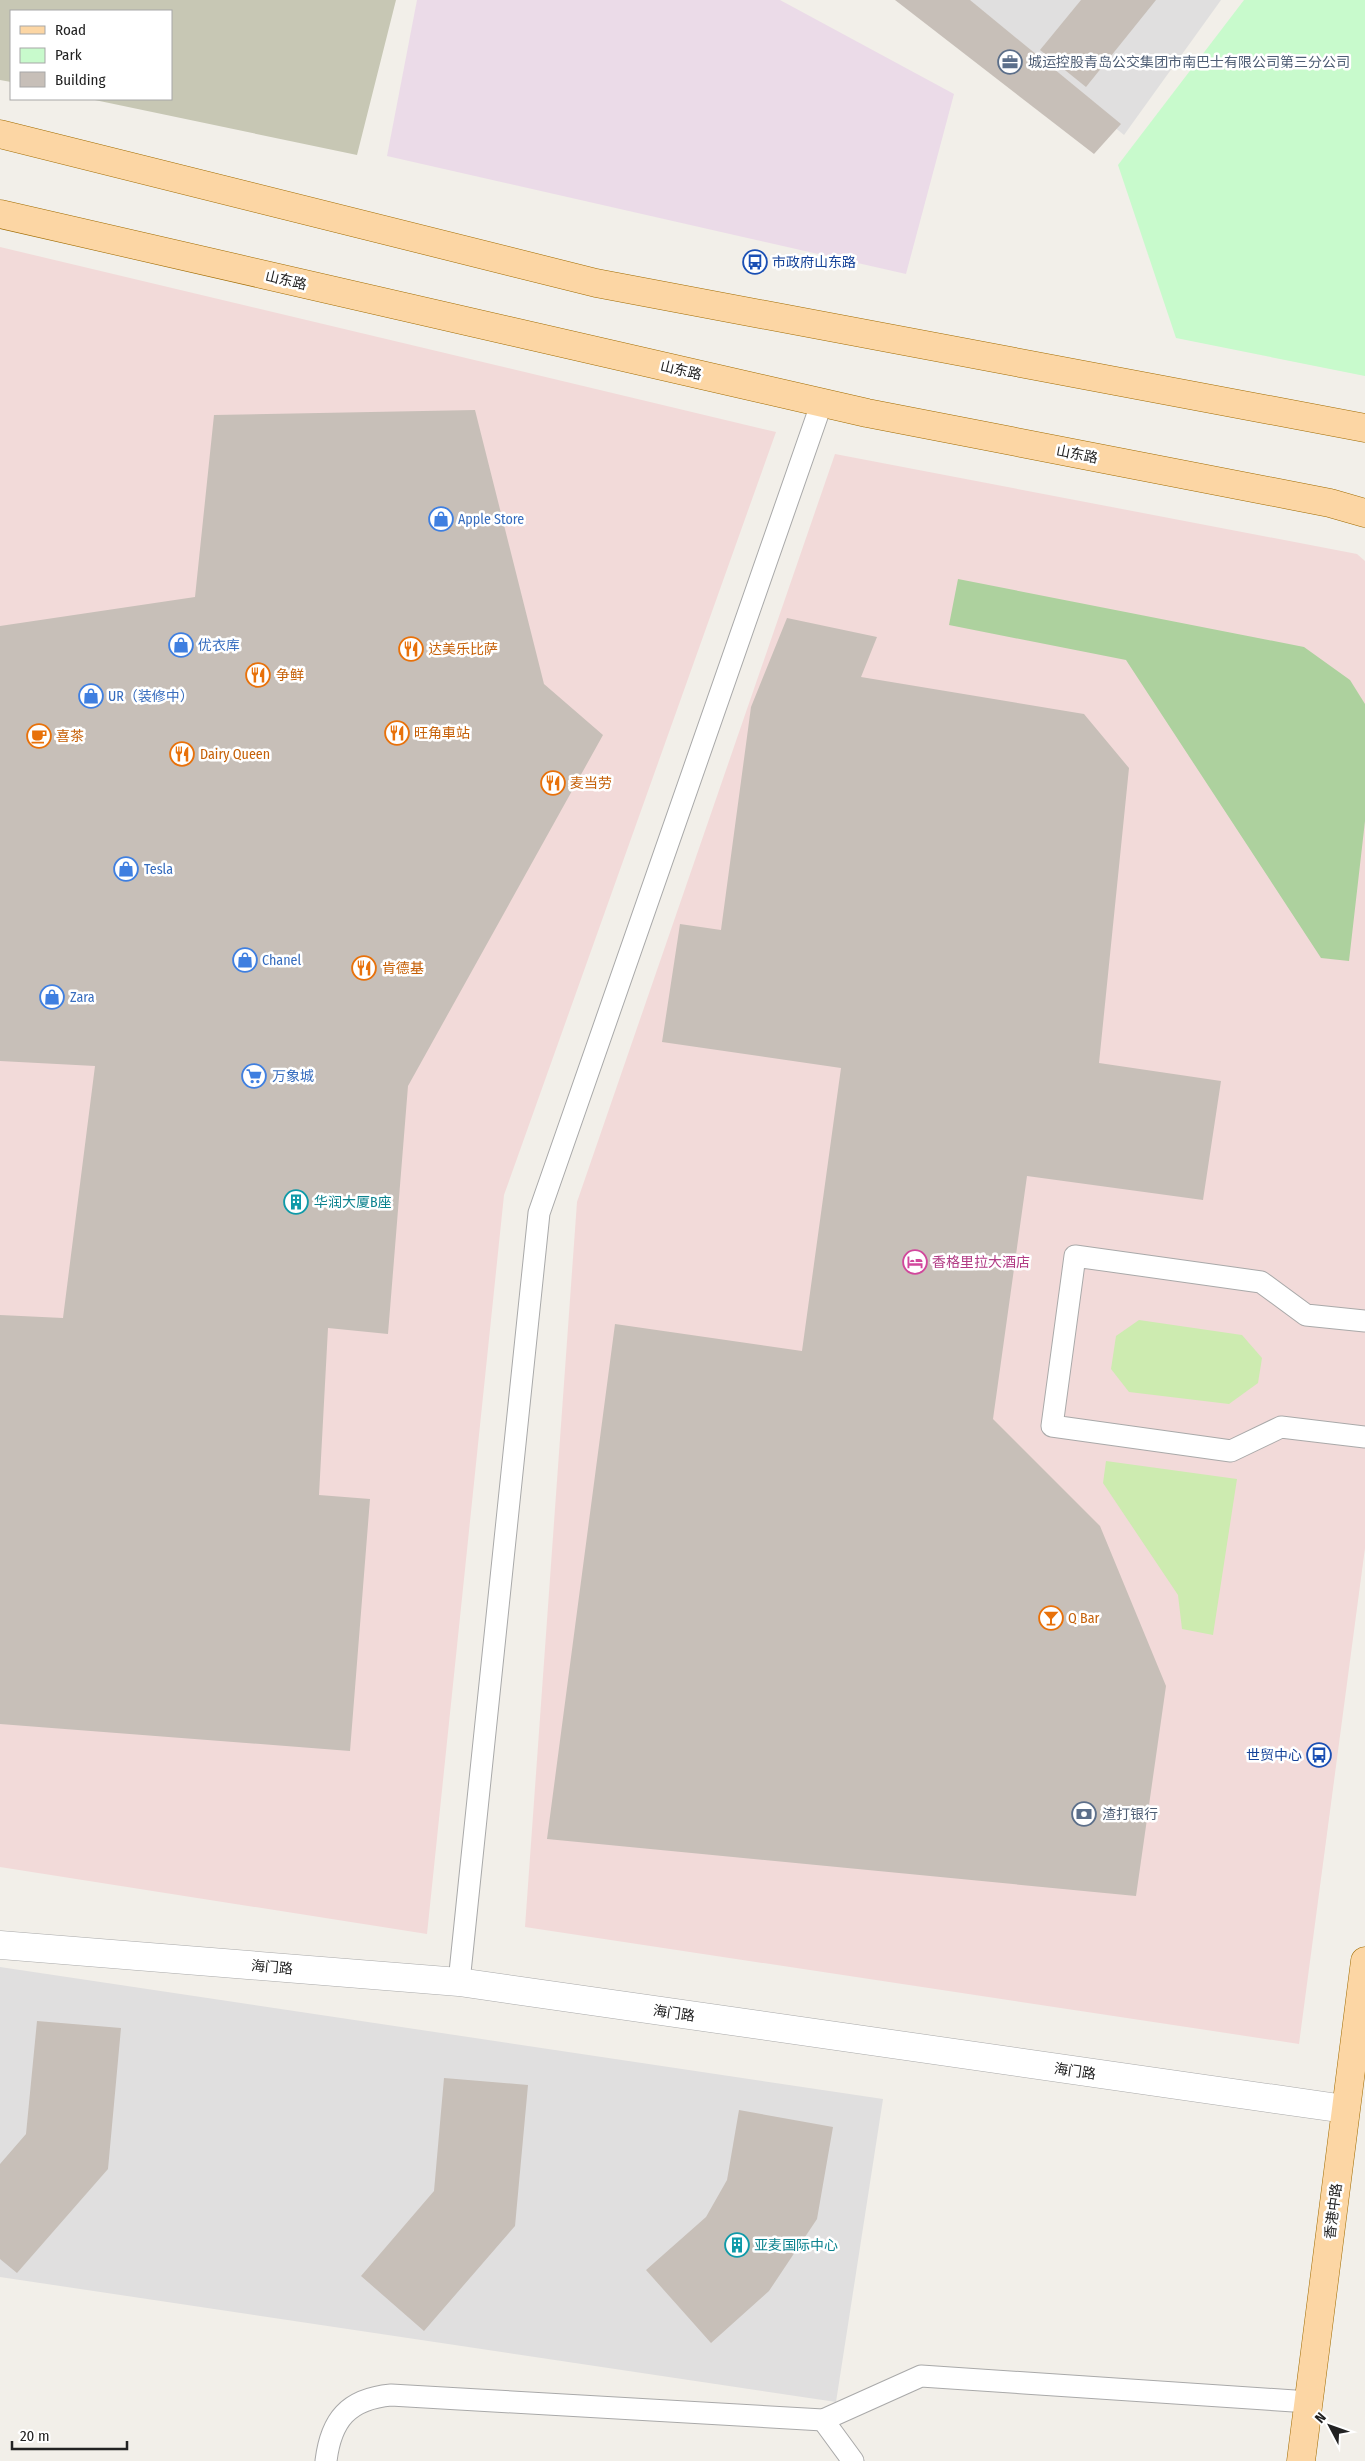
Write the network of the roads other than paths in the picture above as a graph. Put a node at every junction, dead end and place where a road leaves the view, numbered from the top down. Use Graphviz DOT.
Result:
graph roads {
  1 [pos="0,134"];
  2 [pos="0,214"];
  3 [pos="822,402"];
  4 [pos="1365,428"];
  5 [pos="1365,514"];
  6 [pos="1365,1321"];
  7 [pos="1365,1437"];
  8 [pos="0,1945"];
  9 [pos="1365,1962"];
  10 [pos="459,1982"];
  11 [pos="1345,2109"];
  12 [pos="1309,2402"];
  13 [pos="823,2420"];
  14 [pos="326,2461"];
  15 [pos="853,2461"];
  16 [pos="1301,2461"];
  1 -- 4 [label="main road"];
  2 -- 3 [label="main road, 山东路"];
  3 -- 5 [label="main road, 山东路"];
  3 -- 10 [label="lane"];
  6 -- 7 [label="lane"];
  8 -- 10 [label="street, 海门路"];
  9 -- 11 [label="main road, 香港中路"];
  10 -- 11 [label="street, 海门路"];
  11 -- 12 [label="main road, 香港中路"];
  12 -- 13 [label="lane"];
  12 -- 16 [label="main road, 香港中路"];
  13 -- 14 [label="lane"];
  13 -- 15 [label="lane"];
}
